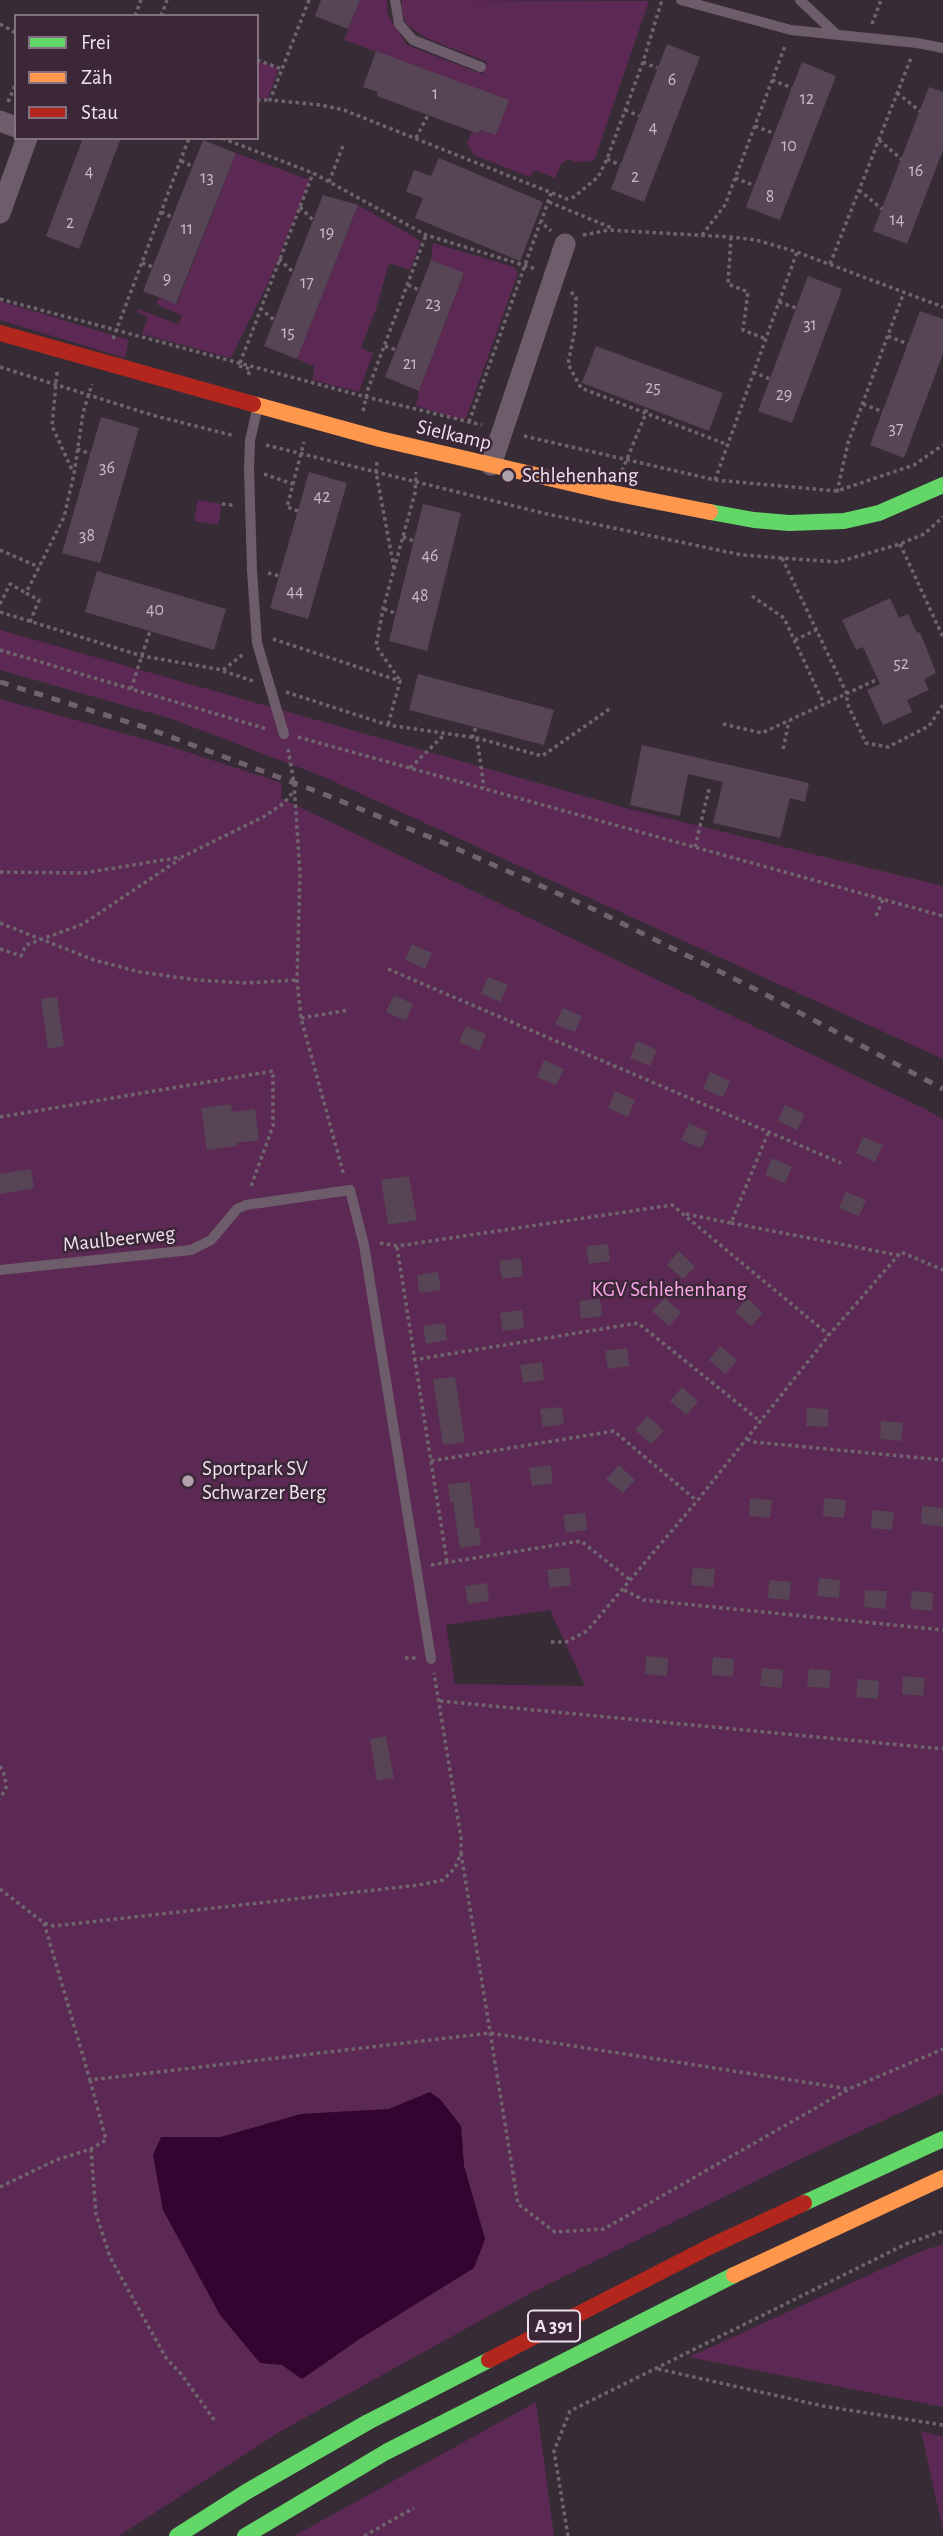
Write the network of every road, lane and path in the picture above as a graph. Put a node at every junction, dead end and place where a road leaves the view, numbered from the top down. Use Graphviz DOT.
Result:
graph roads {
  1 [pos="309,0"];
  2 [pos="395,0"];
  3 [pos="662,0"];
  4 [pos="681,0"];
  5 [pos="800,0"];
  6 [pos="881,0"];
  7 [pos="791,30"];
  8 [pos="836,34"];
  9 [pos="867,38"];
  10 [pos="916,43"];
  11 [pos="943,48"];
  12 [pos="259,61"];
  13 [pos="643,62"];
  14 [pos="481,67"];
  15 [pos="657,68"];
  16 [pos="282,69"];
  17 [pos="772,80"];
  18 [pos="792,88"];
  19 [pos="897,93"];
  20 [pos="259,100"];
  21 [pos="270,100"];
  22 [pos="624,110"];
  23 [pos="920,111"];
  24 [pos="428,115"];
  25 [pos="639,116"];
  26 [pos="755,126"];
  27 [pos="775,134"];
  28 [pos="415,138"];
  29 [pos="26,140"];
  30 [pos="188,140"];
  31 [pos="227,140"];
  32 [pos="879,140"];
  33 [pos="343,146"];
  34 [pos="607,159"];
  35 [pos="901,159"];
  36 [pos="181,161"];
  37 [pos="620,165"];
  38 [pos="192,166"];
  39 [pos="313,173"];
  40 [pos="735,178"];
  41 [pos="329,182"];
  42 [pos="755,187"];
  43 [pos="859,190"];
  44 [pos="551,192"];
  45 [pos="549,202"];
  46 [pos="299,207"];
  47 [pos="882,209"];
  48 [pos="161,212"];
  49 [pos="0,213"];
  50 [pos="172,217"];
  51 [pos="313,220"];
  52 [pos="541,222"];
  53 [pos="617,230"];
  54 [pos="586,233"];
  55 [pos="426,235"];
  56 [pos="702,235"];
  57 [pos="731,237"];
  58 [pos="565,244"];
  59 [pos="797,252"];
  60 [pos="279,259"];
  61 [pos="142,263"];
  62 [pos="830,264"];
  63 [pos="524,266"];
  64 [pos="153,267"];
  65 [pos="293,272"];
  66 [pos="554,275"];
  67 [pos="408,285"];
  68 [pos="419,290"];
  69 [pos="904,292"];
  70 [pos="0,299"];
  71 [pos="779,302"];
  72 [pos="943,306"];
  73 [pos="260,308"];
  74 [pos="796,308"];
  75 [pos="274,320"];
  76 [pos="117,331"];
  77 [pos="0,333"];
  78 [pos="888,336"];
  79 [pos="766,339"];
  80 [pos="908,344"];
  81 [pos="385,346"];
  82 [pos="62,350"];
  83 [pos="396,350"];
  84 [pos="105,362"];
  85 [pos="240,363"];
  86 [pos="753,372"];
  87 [pos="770,379"];
  88 [pos="92,383"];
  89 [pos="366,397"];
  90 [pos="863,404"];
  91 [pos="258,405"];
  92 [pos="646,410"];
  93 [pos="363,412"];
  94 [pos="883,412"];
  95 [pos="469,422"];
  96 [pos="491,427"];
  97 [pos="515,434"];
  98 [pos="380,439"];
  99 [pos="727,444"];
  100 [pos="943,445"];
  101 [pos="302,447"];
  102 [pos="77,449"];
  103 [pos="91,454"];
  104 [pos="626,461"];
  105 [pos="491,465"];
  106 [pos="74,474"];
  107 [pos="267,475"];
  108 [pos="415,475"];
  109 [pos="714,482"];
  110 [pos="293,484"];
  111 [pos="943,485"];
  112 [pos="837,493"];
  113 [pos="298,511"];
  114 [pos="64,517"];
  115 [pos="72,520"];
  116 [pos="403,537"];
  117 [pos="414,541"];
  118 [pos="900,544"];
  119 [pos="0,550"];
  120 [pos="782,558"];
  121 [pos="39,567"];
  122 [pos="394,570"];
  123 [pos="263,572"];
  124 [pos="279,576"];
  125 [pos="26,593"];
  126 [pos="752,596"];
  127 [pos="0,604"];
  128 [pos="383,609"];
  129 [pos="0,612"];
  130 [pos="395,613"];
  131 [pos="30,622"];
  132 [pos="816,630"];
  133 [pos="150,631"];
  134 [pos="943,637"];
  135 [pos="794,640"];
  136 [pos="257,643"];
  137 [pos="0,650"];
  138 [pos="142,656"];
  139 [pos="223,670"];
  140 [pos="878,679"];
  141 [pos="400,681"];
  142 [pos="268,686"];
  143 [pos="131,689"];
  144 [pos="847,694"];
  145 [pos="824,704"];
  146 [pos="943,705"];
  147 [pos="611,708"];
  148 [pos="789,721"];
  149 [pos="723,724"];
  150 [pos="388,725"];
  151 [pos="476,727"];
  152 [pos="284,734"];
  153 [pos="444,734"];
  154 [pos="475,738"];
  155 [pos="783,749"];
  156 [pos="410,768"];
  157 [pos="484,789"];
  158 [pos="709,789"];
  159 [pos="294,790"];
  160 [pos="695,847"];
  161 [pos="182,857"];
  162 [pos="0,872"];
  163 [pos="883,899"];
  164 [pos="876,916"];
  165 [pos="943,916"];
  166 [pos="0,923"];
  167 [pos="39,940"];
  168 [pos="0,949"];
  169 [pos="388,969"];
  170 [pos="298,980"];
  171 [pos="349,1010"];
  172 [pos="301,1018"];
  173 [pos="0,1117"];
  174 [pos="769,1133"];
  175 [pos="841,1163"];
  176 [pos="350,1190"];
  177 [pos="246,1205"];
  178 [pos="684,1213"];
  179 [pos="731,1223"];
  180 [pos="364,1245"];
  181 [pos="397,1246"];
  182 [pos="899,1255"];
  183 [pos="0,1270"];
  184 [pos="943,1270"];
  185 [pos="829,1335"];
  186 [pos="414,1360"];
  187 [pos="761,1422"];
  188 [pos="746,1439"];
  189 [pos="943,1460"];
  190 [pos="431,1461"];
  191 [pos="697,1501"];
  192 [pos="447,1562"];
  193 [pos="416,1568"];
  194 [pos="630,1580"];
  195 [pos="623,1590"];
  196 [pos="943,1630"];
  197 [pos="551,1642"];
  198 [pos="431,1659"];
  199 [pos="440,1701"];
  200 [pos="943,1749"];
  201 [pos="0,1766"];
  202 [pos="0,1799"];
  203 [pos="461,1853"];
  204 [pos="0,1889"];
  205 [pos="44,1923"];
  206 [pos="490,2033"];
  207 [pos="943,2049"];
  208 [pos="90,2080"];
  209 [pos="849,2089"];
  210 [pos="943,2138"];
  211 [pos="91,2149"];
  212 [pos="943,2178"];
  213 [pos="0,2187"];
  214 [pos="943,2231"];
  215 [pos="656,2369"];
  216 [pos="215,2421"];
  217 [pos="943,2425"];
  218 [pos="414,2508"];
  219 [pos="177,2536"];
  220 [pos="244,2536"];
  221 [pos="364,2536"];
  222 [pos="568,2536"];
  1 -- 16 [label="path"];
  2 -- 14 [label="lane"];
  3 -- 13 [label="path"];
  4 -- 7 [label="lane"];
  5 -- 8 [label="lane"];
  6 -- 9 [label="path"];
  7 -- 8 [label="lane"];
  7 -- 17 [label="path"];
  8 -- 9 [label="lane"];
  9 -- 10 [label="lane"];
  10 -- 11 [label="lane"];
  10 -- 19 [label="path"];
  12 -- 16 [label="path"];
  13 -- 15 [label="path"];
  13 -- 22 [label="path"];
  16 -- 21 [label="path"];
  17 -- 18 [label="path"];
  17 -- 26 [label="path"];
  19 -- 23 [label="path"];
  19 -- 32 [label="path"];
  20 -- 21 [label="path"];
  21 -- 28 [label="path"];
  22 -- 25 [label="path"];
  22 -- 34 [label="path"];
  24 -- 28 [label="path"];
  26 -- 27 [label="path"];
  26 -- 40 [label="path"];
  28 -- 44 [label="path"];
  29 -- 49 [label="street"];
  30 -- 36 [label="path"];
  31 -- 39 [label="path"];
  32 -- 35 [label="path"];
  32 -- 43 [label="path"];
  33 -- 41 [label="path"];
  34 -- 37 [label="path"];
  34 -- 44 [label="path"];
  36 -- 38 [label="path"];
  36 -- 48 [label="path"];
  39 -- 41 [label="path"];
  39 -- 46 [label="path"];
  40 -- 42 [label="path"];
  40 -- 56 [label="path"];
  41 -- 55 [label="path"];
  43 -- 47 [label="path"];
  43 -- 62 [label="path"];
  44 -- 45 [label="path"];
  45 -- 52 [label="path"];
  45 -- 53 [label="path"];
  46 -- 51 [label="path"];
  46 -- 60 [label="path"];
  48 -- 50 [label="path"];
  48 -- 61 [label="path"];
  52 -- 58 [label="path"];
  52 -- 63 [label="path"];
  53 -- 54 [label="path"];
  53 -- 56 [label="path"];
  55 -- 63 [label="path"];
  55 -- 67 [label="path"];
  56 -- 57 [label="path"];
  57 -- 59 [label="path"];
  57 -- 79 [label="path"];
  58 -- 66 [label="street"];
  59 -- 62 [label="path"];
  59 -- 71 [label="path"];
  60 -- 65 [label="path"];
  60 -- 73 [label="path"];
  61 -- 64 [label="path"];
  61 -- 76 [label="path"];
  62 -- 69 [label="path"];
  63 -- 66 [label="path"];
  63 -- 95 [label="path"];
  66 -- 92 [label="path"];
  66 -- 105 [label="street"];
  67 -- 68 [label="path"];
  67 -- 81 [label="path"];
  69 -- 72 [label="path"];
  69 -- 78 [label="path"];
  70 -- 76 [label="path"];
  71 -- 74 [label="path"];
  71 -- 79 [label="path"];
  73 -- 75 [label="path"];
  73 -- 85 [label="path"];
  76 -- 84 [label="path"];
  76 -- 85 [label="path"];
  77 -- 82 [label="main road, Sielkamp"];
  78 -- 80 [label="path"];
  78 -- 90 [label="path"];
  79 -- 86 [label="path"];
  81 -- 83 [label="path"];
  81 -- 89 [label="path"];
  82 -- 84 [label="main road, Sielkamp"];
  82 -- 106 [label="path"];
  84 -- 91 [label="main road, Sielkamp"];
  85 -- 89 [label="path"];
  86 -- 87 [label="path"];
  86 -- 99 [label="path"];
  88 -- 102 [label="path"];
  89 -- 93 [label="path"];
  89 -- 95 [label="path"];
  90 -- 94 [label="path"];
  90 -- 112 [label="path"];
  91 -- 98 [label="main road, Sielkamp"];
  91 -- 136 [label="lane"];
  92 -- 99 [label="path"];
  92 -- 104 [label="path"];
  95 -- 96 [label="path"];
  97 -- 104 [label="path"];
  98 -- 105 [label="main road, Sielkamp"];
  98 -- 122 [label="path"];
  99 -- 109 [label="path"];
  100 -- 112 [label="path"];
  101 -- 110 [label="path"];
  102 -- 103 [label="path"];
  102 -- 106 [label="path"];
  104 -- 109 [label="path"];
  105 -- 111 [label="main road, Sielkamp"];
  106 -- 114 [label="path"];
  107 -- 110 [label="path"];
  108 -- 116 [label="path"];
  109 -- 112 [label="path"];
  110 -- 113 [label="path"];
  114 -- 115 [label="path"];
  114 -- 121 [label="path"];
  116 -- 117 [label="path"];
  116 -- 122 [label="path"];
  118 -- 134 [label="path"];
  119 -- 121 [label="path"];
  120 -- 132 [label="path"];
  121 -- 125 [label="path"];
  122 -- 128 [label="path"];
  123 -- 124 [label="path"];
  125 -- 127 [label="path"];
  125 -- 131 [label="path"];
  126 -- 135 [label="path"];
  128 -- 130 [label="path"];
  128 -- 141 [label="path"];
  129 -- 131 [label="path"];
  131 -- 138 [label="path"];
  132 -- 135 [label="path"];
  132 -- 144 [label="path"];
  133 -- 138 [label="path"];
  135 -- 145 [label="path"];
  136 -- 139 [label="path"];
  136 -- 141 [label="path"];
  136 -- 142 [label="lane"];
  137 -- 143 [label="path"];
  138 -- 139 [label="path"];
  138 -- 143 [label="path"];
  139 -- 142 [label="path"];
  140 -- 144 [label="path"];
  141 -- 150 [label="path"];
  142 -- 150 [label="path"];
  142 -- 152 [label="lane"];
  143 -- 152 [label="path"];
  144 -- 145 [label="path"];
  144 -- 146 [label="path"];
  145 -- 148 [label="path"];
  147 -- 154 [label="path"];
  148 -- 149 [label="path"];
  148 -- 155 [label="path"];
  150 -- 153 [label="path"];
  151 -- 154 [label="path"];
  152 -- 156 [label="path"];
  152 -- 159 [label="path"];
  153 -- 154 [label="path"];
  153 -- 156 [label="path"];
  154 -- 157 [label="path"];
  156 -- 157 [label="path"];
  157 -- 160 [label="path"];
  158 -- 160 [label="path"];
  159 -- 161 [label="path"];
  159 -- 170 [label="path"];
  160 -- 163 [label="path"];
  161 -- 162 [label="path"];
  161 -- 167 [label="path"];
  163 -- 164 [label="path"];
  163 -- 165 [label="path"];
  166 -- 167 [label="path"];
  167 -- 168 [label="path"];
  167 -- 170 [label="path"];
  169 -- 174 [label="path"];
  170 -- 172 [label="path"];
  171 -- 172 [label="path"];
  172 -- 176 [label="path"];
  173 -- 177 [label="path"];
  174 -- 175 [label="path"];
  174 -- 179 [label="path"];
  176 -- 177 [label="lane"];
  176 -- 180 [label="lane"];
  177 -- 183 [label="lane, Maulbeerweg"];
  178 -- 179 [label="path"];
  178 -- 181 [label="path"];
  178 -- 185 [label="path"];
  179 -- 182 [label="path"];
  180 -- 181 [label="path"];
  180 -- 193 [label="lane"];
  181 -- 186 [label="path"];
  182 -- 184 [label="path"];
  182 -- 185 [label="path"];
  185 -- 187 [label="path"];
  186 -- 187 [label="path"];
  186 -- 190 [label="path"];
  187 -- 188 [label="path"];
  188 -- 189 [label="path"];
  188 -- 191 [label="path"];
  190 -- 191 [label="path"];
  190 -- 192 [label="path"];
  191 -- 194 [label="path"];
  192 -- 193 [label="path"];
  192 -- 194 [label="path"];
  193 -- 198 [label="lane"];
  194 -- 195 [label="path"];
  195 -- 196 [label="path"];
  195 -- 197 [label="path"];
  198 -- 199 [label="path"];
  199 -- 200 [label="path"];
  199 -- 203 [label="path"];
  201 -- 202 [label="path"];
  203 -- 205 [label="path"];
  203 -- 206 [label="path"];
  204 -- 205 [label="path"];
  205 -- 208 [label="path"];
  206 -- 208 [label="path"];
  206 -- 209 [label="path"];
  206 -- 209 [label="path"];
  207 -- 209 [label="path"];
  208 -- 211 [label="path"];
  210 -- 219 [label="main road, A 391"];
  211 -- 213 [label="path"];
  211 -- 216 [label="path"];
  212 -- 220 [label="main road, A 391"];
  214 -- 215 [label="path"];
  215 -- 217 [label="path"];
  215 -- 222 [label="path"];
  218 -- 221 [label="path"];
}
